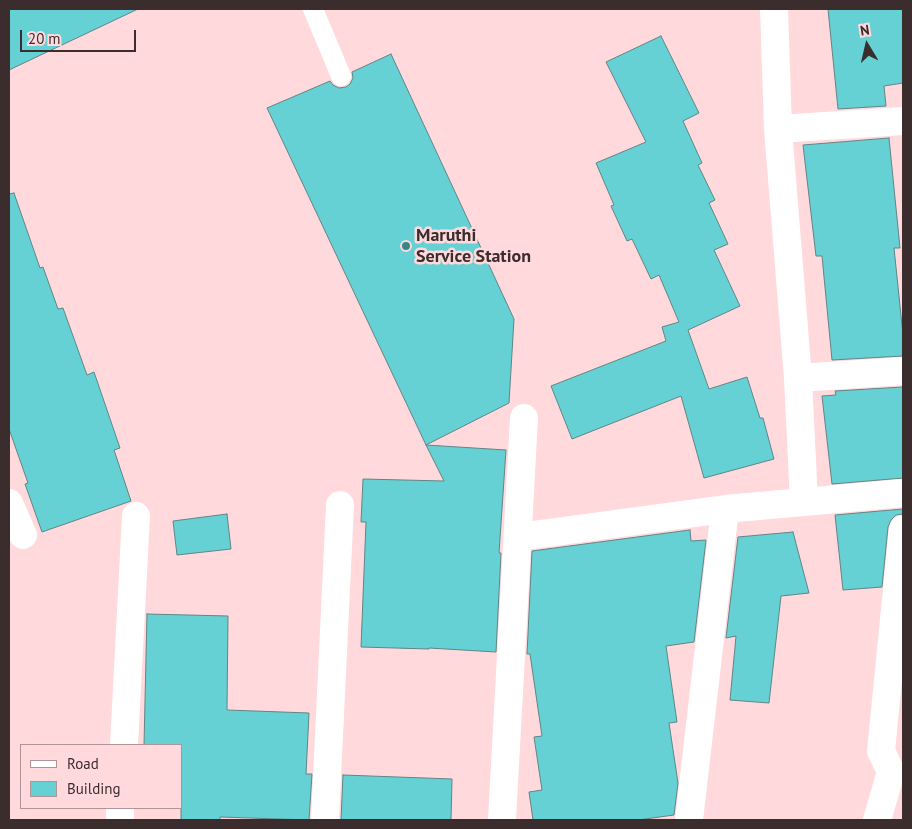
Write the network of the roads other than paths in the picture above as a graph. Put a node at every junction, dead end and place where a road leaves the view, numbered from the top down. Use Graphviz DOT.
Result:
graph roads {
  1 [pos="313,9"];
  2 [pos="774,9"];
  3 [pos="341,76"];
  4 [pos="903,121"];
  5 [pos="778,129"];
  6 [pos="903,371"];
  7 [pos="798,378"];
  8 [pos="524,418"];
  9 [pos="903,493"];
  10 [pos="804,502"];
  11 [pos="9,503"];
  12 [pos="340,505"];
  13 [pos="725,509"];
  14 [pos="136,516"];
  15 [pos="903,529"];
  16 [pos="23,535"];
  17 [pos="518,537"];
  18 [pos="124,744"];
  19 [pos="897,769"];
  20 [pos="325,820"];
  21 [pos="502,820"];
  22 [pos="689,820"];
  23 [pos="877,820"];
  1 -- 3 [label="lane"];
  2 -- 5 [label="street"];
  4 -- 5 [label="street"];
  5 -- 7 [label="street"];
  6 -- 7 [label="street"];
  7 -- 10 [label="street"];
  8 -- 17 [label="street"];
  9 -- 10 [label="street"];
  10 -- 13 [label="street"];
  11 -- 16 [label="street"];
  12 -- 20 [label="street"];
  13 -- 17 [label="street"];
  13 -- 22 [label="street"];
  14 -- 18 [label="street"];
  15 -- 19 [label="street"];
  17 -- 21 [label="street"];
  19 -- 23 [label="street"];
}
